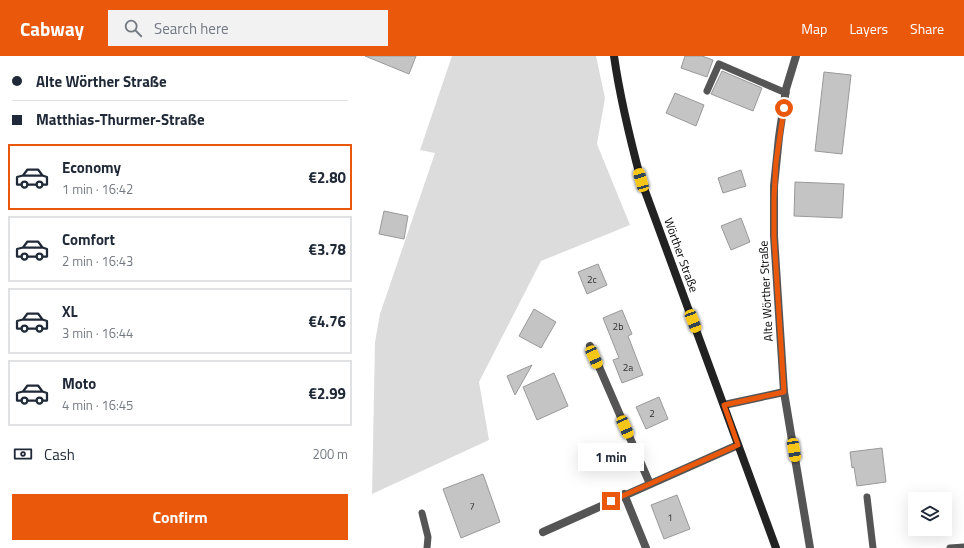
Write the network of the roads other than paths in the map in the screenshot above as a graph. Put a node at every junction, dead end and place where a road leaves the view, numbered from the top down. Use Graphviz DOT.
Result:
graph roads {
  1 [pos="614,56"];
  2 [pos="796,56"];
  3 [pos="707,91"];
  4 [pos="786,93"];
  5 [pos="590,346"];
  6 [pos="784,392"];
  7 [pos="724,405"];
  8 [pos="738,445"];
  9 [pos="650,484"];
  10 [pos="624,494"];
  11 [pos="867,497"];
  12 [pos="422,513"];
  13 [pos="543,532"];
  14 [pos="964,547"];
  15 [pos="426,548"];
  16 [pos="646,548"];
  17 [pos="776,548"];
  18 [pos="810,548"];
  19 [pos="873,548"];
  20 [pos="950,548"];
  1 -- 7 [label="street, Wörther Straße"];
  2 -- 4 [label="street, Alte Wörther Straße"];
  3 -- 4 [label="lane"];
  4 -- 6 [label="street, Alte Wörther Straße"];
  5 -- 9 [label="street"];
  6 -- 7 [label="street"];
  6 -- 18 [label="street, Alte Wörther Straße"];
  7 -- 8 [label="street, Wörther Straße"];
  8 -- 9 [label="street"];
  8 -- 17 [label="street, Wörther Straße"];
  9 -- 10 [label="street"];
  10 -- 13 [label="street"];
  10 -- 16 [label="street"];
  11 -- 19 [label="lane"];
  12 -- 15 [label="lane"];
  14 -- 20 [label="lane"];
}
